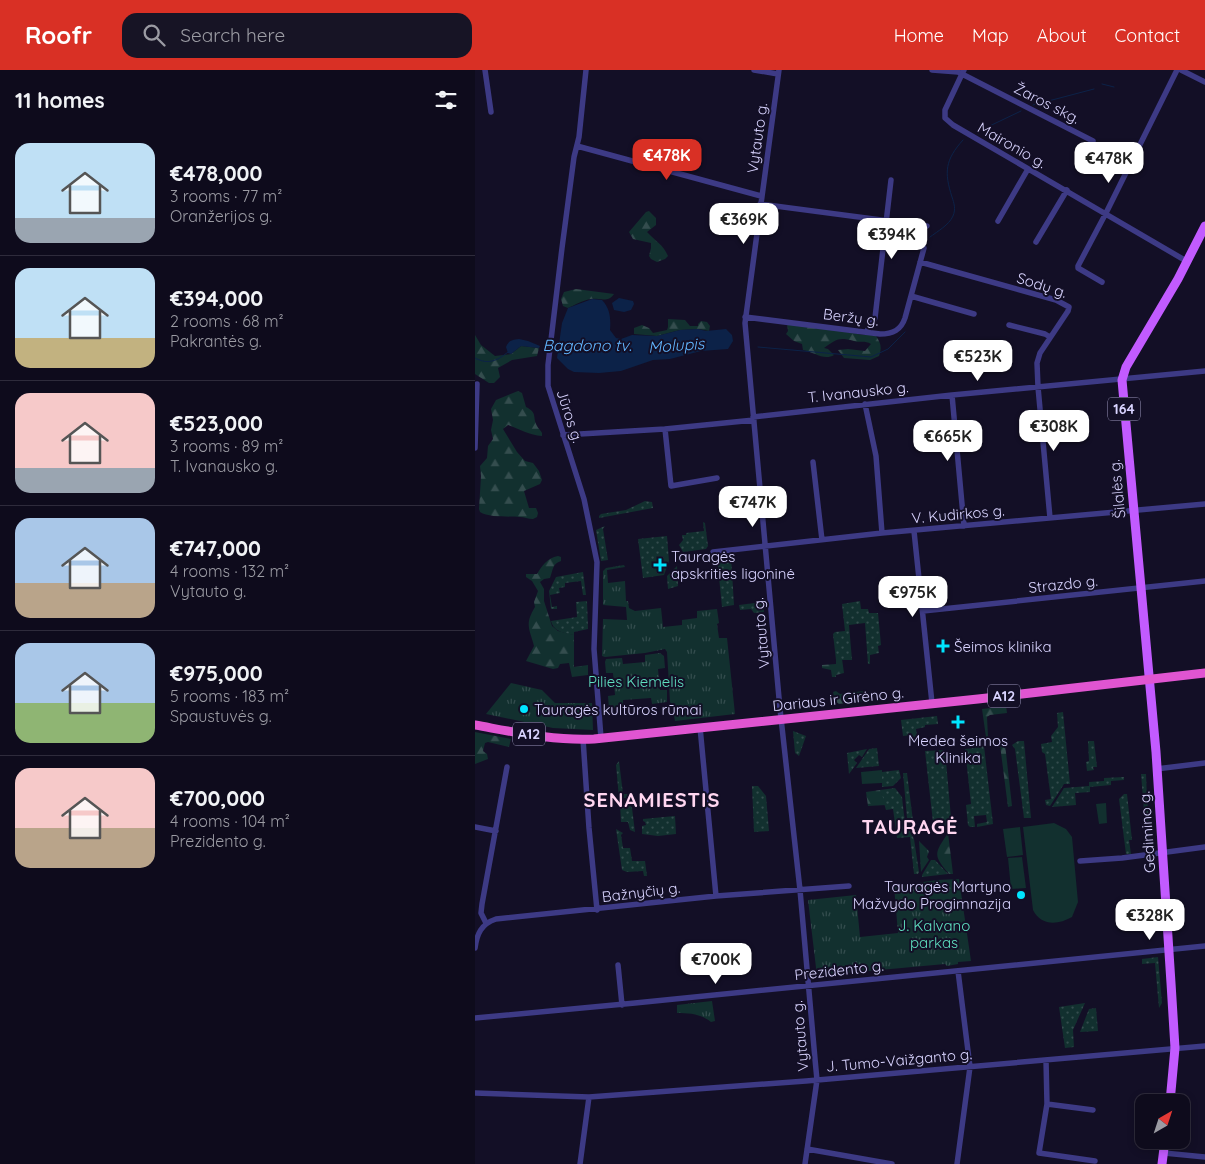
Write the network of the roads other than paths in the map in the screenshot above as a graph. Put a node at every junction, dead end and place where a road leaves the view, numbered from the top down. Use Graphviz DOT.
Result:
graph roads {
  1 [pos="485,70"];
  2 [pos="586,70"];
  3 [pos="755,70"];
  4 [pos="932,70"];
  5 [pos="1177,70"];
  6 [pos="1181,70"];
  7 [pos="779,72"];
  8 [pos="963,72"];
  9 [pos="1205,82"];
  10 [pos="491,112"];
  11 [pos="1093,141"];
  12 [pos="577,146"];
  13 [pos="1028,169"];
  14 [pos="891,180"];
  15 [pos="1067,190"];
  16 [pos="761,196"];
  17 [pos="759,204"];
  18 [pos="1106,213"];
  19 [pos="886,221"];
  20 [pos="998,222"];
  21 [pos="906,224"];
  22 [pos="927,226"];
  23 [pos="1205,226"];
  24 [pos="1036,242"];
  25 [pos="920,262"];
  26 [pos="1187,262"];
  27 [pos="1102,282"];
  28 [pos="911,296"];
  29 [pos="974,314"];
  30 [pos="745,317"];
  31 [pos="1009,324"];
  32 [pos="867,331"];
  33 [pos="1050,337"];
  34 [pos="1205,371"];
  35 [pos="1122,380"];
  36 [pos="477,384"];
  37 [pos="1038,387"];
  38 [pos="952,395"];
  39 [pos="865,404"];
  40 [pos="753,418"];
  41 [pos="665,429"];
  42 [pos="563,435"];
  43 [pos="475,448"];
  44 [pos="813,462"];
  45 [pos="717,478"];
  46 [pos="1205,504"];
  47 [pos="1133,511"];
  48 [pos="1050,518"];
  49 [pos="964,526"];
  50 [pos="914,531"];
  51 [pos="882,534"];
  52 [pos="822,540"];
  53 [pos="765,546"];
  54 [pos="713,552"];
  55 [pos="1205,582"];
  56 [pos="1140,589"];
  57 [pos="923,611"];
  58 [pos="1205,673"];
  59 [pos="1148,679"];
  60 [pos="932,703"];
  61 [pos="781,719"];
  62 [pos="475,725"];
  63 [pos="700,727"];
  64 [pos="601,738"];
  65 [pos="583,739"];
  66 [pos="1205,763"];
  67 [pos="507,767"];
  68 [pos="1156,769"];
  69 [pos="475,827"];
  70 [pos="496,831"];
  71 [pos="1205,847"];
  72 [pos="1162,853"];
  73 [pos="1080,861"];
  74 [pos="849,886"];
  75 [pos="800,890"];
  76 [pos="716,896"];
  77 [pos="597,910"];
  78 [pos="478,912"];
  79 [pos="486,924"];
  80 [pos="1205,946"];
  81 [pos="475,948"];
  82 [pos="1169,949"];
  83 [pos="618,965"];
  84 [pos="958,971"];
  85 [pos="809,985"];
  86 [pos="622,1004"];
  87 [pos="475,1018"];
  88 [pos="1205,1046"];
  89 [pos="1175,1048"];
  90 [pos="1046,1060"];
  91 [pos="969,1067"];
  92 [pos="817,1080"];
  93 [pos="475,1093"];
  94 [pos="1171,1094"];
  95 [pos="589,1097"];
  96 [pos="1047,1104"];
  97 [pos="1093,1110"];
  98 [pos="807,1149"];
  99 [pos="1164,1149"];
  100 [pos="1164,1153"];
  101 [pos="1205,1157"];
  102 [pos="1095,1161"];
  103 [pos="581,1164"];
  104 [pos="805,1164"];
  105 [pos="892,1164"];
  106 [pos="957,1164"];
  107 [pos="1162,1164"];
  1 -- 10 [label="street"];
  2 -- 12 [label="street, Jūros g."];
  3 -- 7 [label="street"];
  4 -- 8 [label="street, Žaros skg."];
  5 -- 18 [label="street"];
  6 -- 9 [label="street"];
  7 -- 16 [label="street, Vytauto g."];
  8 -- 11 [label="street, Žaros skg."];
  8 -- 13 [label="street, Maironio g."];
  12 -- 16 [label="street"];
  12 -- 42 [label="street, Jūros g."];
  13 -- 15 [label="street, Maironio g."];
  13 -- 20 [label="street"];
  14 -- 19 [label="street"];
  15 -- 18 [label="street, Maironio g."];
  15 -- 24 [label="street"];
  16 -- 17 [label="street, Vytauto g."];
  17 -- 19 [label="street"];
  17 -- 30 [label="street, Vytauto g."];
  18 -- 26 [label="street, Maironio g."];
  18 -- 27 [label="street"];
  19 -- 21 [label="street"];
  19 -- 32 [label="street"];
  21 -- 22 [label="street"];
  21 -- 25 [label="street, Beržų g."];
  23 -- 26 [label="main road, Šilalės g. / 164"];
  25 -- 28 [label="street, Beržų g."];
  25 -- 33 [label="street, Sodų g."];
  26 -- 35 [label="main road, Šilalės g. / 164"];
  28 -- 29 [label="street"];
  28 -- 32 [label="street, Beržų g."];
  30 -- 32 [label="street, Beržų g."];
  30 -- 40 [label="street, Vytauto g."];
  31 -- 33 [label="street"];
  33 -- 37 [label="street, Sodų g."];
  34 -- 35 [label="street, T. Ivanausko g."];
  35 -- 37 [label="street, T. Ivanausko g."];
  35 -- 47 [label="main road, Šilalės g. / 164"];
  36 -- 43 [label="street"];
  37 -- 38 [label="street, T. Ivanausko g."];
  37 -- 48 [label="street, Sodų g."];
  38 -- 39 [label="street, T. Ivanausko g."];
  38 -- 49 [label="street"];
  39 -- 40 [label="street, T. Ivanausko g."];
  39 -- 51 [label="street"];
  40 -- 41 [label="street, T. Ivanausko g."];
  40 -- 53 [label="street, Vytauto g."];
  41 -- 42 [label="street, T. Ivanausko g."];
  41 -- 45 [label="street"];
  42 -- 64 [label="street, Jūros g."];
  44 -- 52 [label="street"];
  46 -- 47 [label="street, V. Kudirkos g."];
  47 -- 48 [label="street, V. Kudirkos g."];
  47 -- 56 [label="main road, Šilalės g. / 164"];
  48 -- 49 [label="street, V. Kudirkos g."];
  49 -- 50 [label="street, V. Kudirkos g."];
  50 -- 51 [label="street, V. Kudirkos g."];
  50 -- 57 [label="street"];
  51 -- 52 [label="street, V. Kudirkos g."];
  52 -- 53 [label="street, V. Kudirkos g."];
  53 -- 54 [label="street, V. Kudirkos g."];
  53 -- 61 [label="street, Vytauto g."];
  55 -- 56 [label="street, Strazdo g."];
  56 -- 57 [label="street, Strazdo g."];
  56 -- 59 [label="main road, Šilalės g. / 164"];
  57 -- 60 [label="street"];
  58 -- 59 [label="highway, Dariaus ir Girėno g. / A12"];
  59 -- 60 [label="highway, Dariaus ir Girėno g. / A12"];
  59 -- 68 [label="main road, Gedimino g."];
  60 -- 61 [label="highway, Dariaus ir Girėno g. / A12"];
  61 -- 63 [label="highway, Dariaus ir Girėno g. / A12"];
  61 -- 75 [label="street, Vytauto g."];
  62 -- 65 [label="highway, Dariaus ir Girėno g. / A12"];
  63 -- 64 [label="highway, Dariaus ir Girėno g. / A12"];
  63 -- 76 [label="street"];
  64 -- 65 [label="highway, Dariaus ir Girėno g. / A12"];
  65 -- 77 [label="street"];
  66 -- 68 [label="street"];
  67 -- 70 [label="street"];
  68 -- 72 [label="main road, Gedimino g."];
  69 -- 70 [label="street"];
  70 -- 78 [label="street"];
  71 -- 72 [label="street"];
  72 -- 73 [label="street"];
  72 -- 82 [label="main road, Gedimino g."];
  74 -- 75 [label="street, Bažnyčių g."];
  75 -- 76 [label="street, Bažnyčių g."];
  75 -- 85 [label="street, Vytauto g."];
  76 -- 77 [label="street, Bažnyčių g."];
  77 -- 79 [label="street, Bažnyčių g."];
  78 -- 79 [label="street"];
  79 -- 81 [label="street"];
  80 -- 82 [label="street, Prezidento g."];
  82 -- 84 [label="street, Prezidento g."];
  82 -- 89 [label="main road, Gedimino g."];
  83 -- 86 [label="street"];
  84 -- 85 [label="street, Prezidento g."];
  84 -- 91 [label="street"];
  85 -- 86 [label="street, Prezidento g."];
  85 -- 92 [label="street, Vytauto g."];
  86 -- 87 [label="street, Prezidento g."];
  88 -- 89 [label="street, J. Tumo-Vaižganto g."];
  89 -- 90 [label="street, J. Tumo-Vaižganto g."];
  89 -- 94 [label="main road, Gedimino g."];
  90 -- 91 [label="street, J. Tumo-Vaižganto g."];
  90 -- 96 [label="street"];
  91 -- 92 [label="street, J. Tumo-Vaižganto g."];
  91 -- 106 [label="street"];
  92 -- 95 [label="street, J. Tumo-Vaižganto g."];
  92 -- 98 [label="street, Vytauto g."];
  93 -- 95 [label="street, J. Tumo-Vaižganto g."];
  95 -- 103 [label="street"];
  96 -- 97 [label="street"];
  96 -- 102 [label="street"];
  98 -- 104 [label="street, Vytauto g."];
  98 -- 105 [label="street"];
  99 -- 100 [label="main road"];
  100 -- 101 [label="street"];
  100 -- 107 [label="main road"];
}
